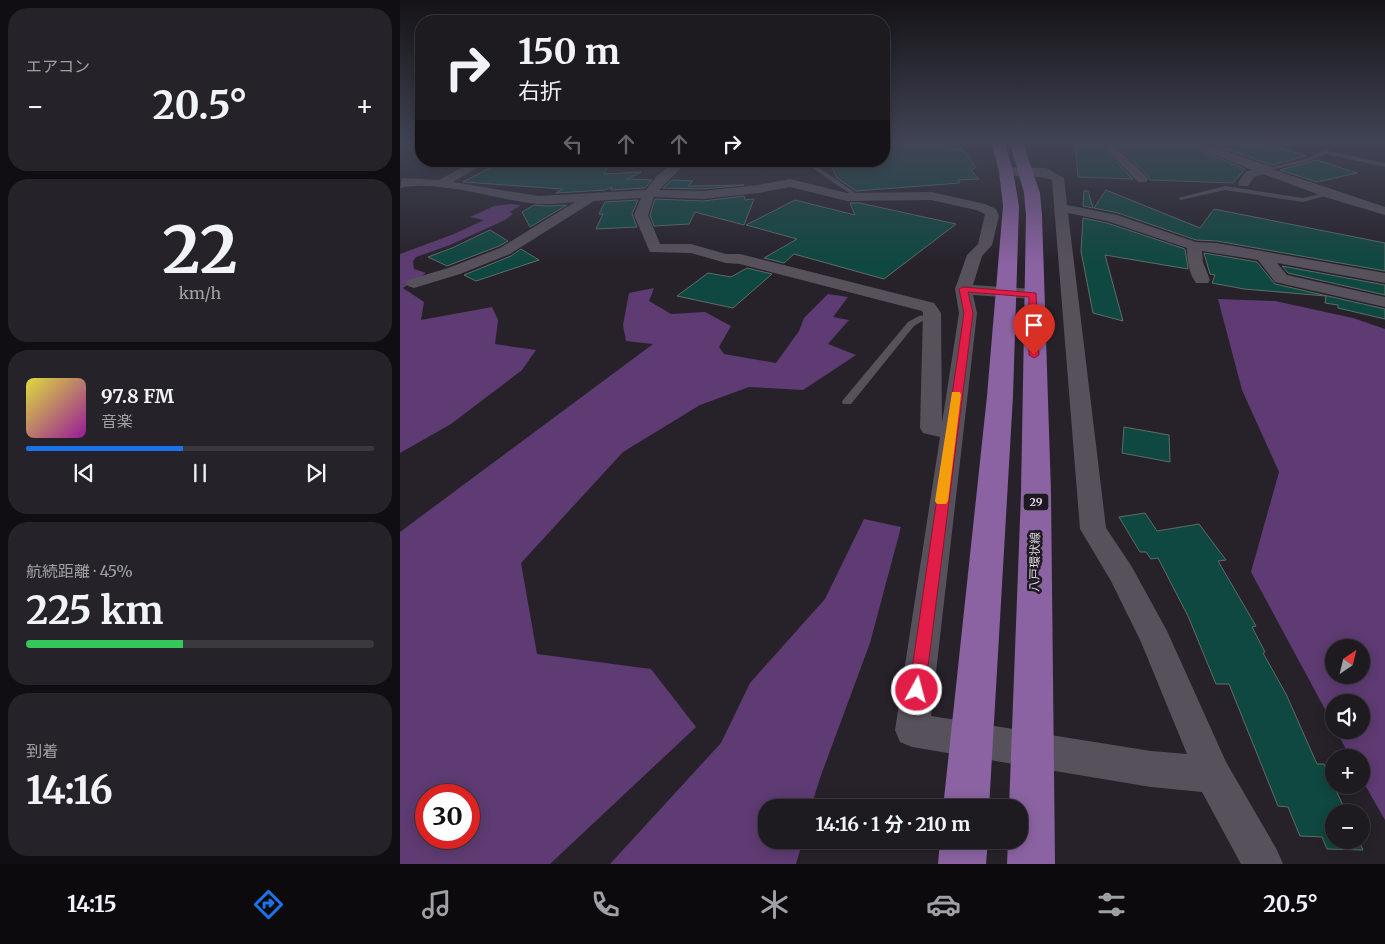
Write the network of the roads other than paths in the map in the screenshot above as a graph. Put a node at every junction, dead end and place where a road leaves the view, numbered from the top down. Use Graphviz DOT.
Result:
graph roads {
  1 [pos="433,183"];
  2 [pos="657,183"];
  3 [pos="789,183"];
  4 [pos="792,183"];
  5 [pos="838,183"];
  6 [pos="1027,183"];
  7 [pos="1059,183"];
  8 [pos="1303,183"];
  9 [pos="441,184"];
  10 [pos="1330,194"];
  11 [pos="647,195"];
  12 [pos="857,196"];
  13 [pos="592,197"];
  14 [pos="1181,198"];
  15 [pos="1062,208"];
  16 [pos="1385,211"];
  17 [pos="1194,246"];
  18 [pos="1263,256"];
  19 [pos="1385,278"];
  20 [pos="1202,280"];
  21 [pos="414,283"];
  22 [pos="963,289"];
  23 [pos="1020,293"];
  24 [pos="1385,302"];
  25 [pos="932,316"];
  26 [pos="847,402"];
  27 [pos="951,433"];
  28 [pos="1213,774"];
  29 [pos="967,799"];
  30 [pos="963,849"];
  31 [pos="962,864"];
  32 [pos="1031,864"];
  33 [pos="1263,864"];
  1 -- 9 [label="street"];
  2 -- 11 [label="street"];
  3 -- 11 [label="street"];
  4 -- 12 [label="street"];
  5 -- 12 [label="lane"];
  6 -- 23 [label="main road, 八戸環状線 / 29"];
  7 -- 15 [label="street"];
  8 -- 10 [label="street"];
  9 -- 13 [label="street"];
  10 -- 14 [label="lane"];
  10 -- 16 [label="street"];
  11 -- 13 [label="street"];
  11 -- 25 [label="street"];
  12 -- 22 [label="street"];
  13 -- 21 [label="street"];
  15 -- 17 [label="street"];
  15 -- 28 [label="street"];
  17 -- 18 [label="street"];
  17 -- 20 [label="street"];
  18 -- 19 [label="street"];
  18 -- 24 [label="street"];
  22 -- 23 [label="street"];
  22 -- 27 [label="street"];
  23 -- 29 [label="main road, 八戸環状線 / 29"];
  23 -- 32 [label="main road, 八戸環状線 / 29"];
  25 -- 26 [label="lane"];
  25 -- 27 [label="street"];
  27 -- 28 [label="street"];
  28 -- 33 [label="street"];
  30 -- 31 [label="main road"];
}
